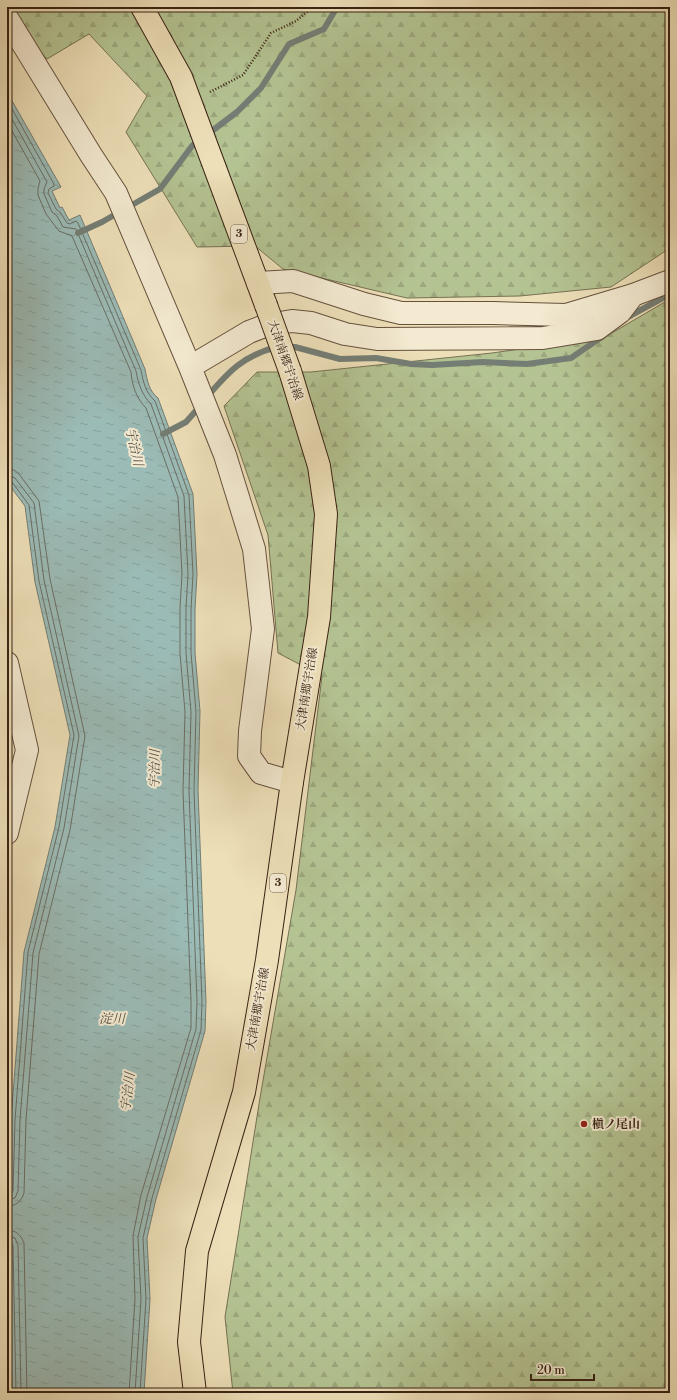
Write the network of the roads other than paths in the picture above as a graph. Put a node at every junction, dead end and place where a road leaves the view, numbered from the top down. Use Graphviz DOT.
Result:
graph roads {
  1 [pos="142,7"];
  2 [pos="7,18"];
  3 [pos="670,281"];
  4 [pos="258,284"];
  5 [pos="633,295"];
  6 [pos="194,377"];
  7 [pos="7,663"];
  8 [pos="292,782"];
  9 [pos="7,833"];
  10 [pos="195,1393"];
  1 -- 4 [label="main road, 大津南郷宇治線 / 3"];
  2 -- 6 [label="street"];
  3 -- 5 [label="street"];
  4 -- 5 [label="street"];
  4 -- 8 [label="main road, 大津南郷宇治線 / 3, bridge"];
  5 -- 6 [label="street"];
  6 -- 8 [label="street"];
  7 -- 9 [label="street"];
  8 -- 10 [label="main road, 大津南郷宇治線 / 3"];
}
